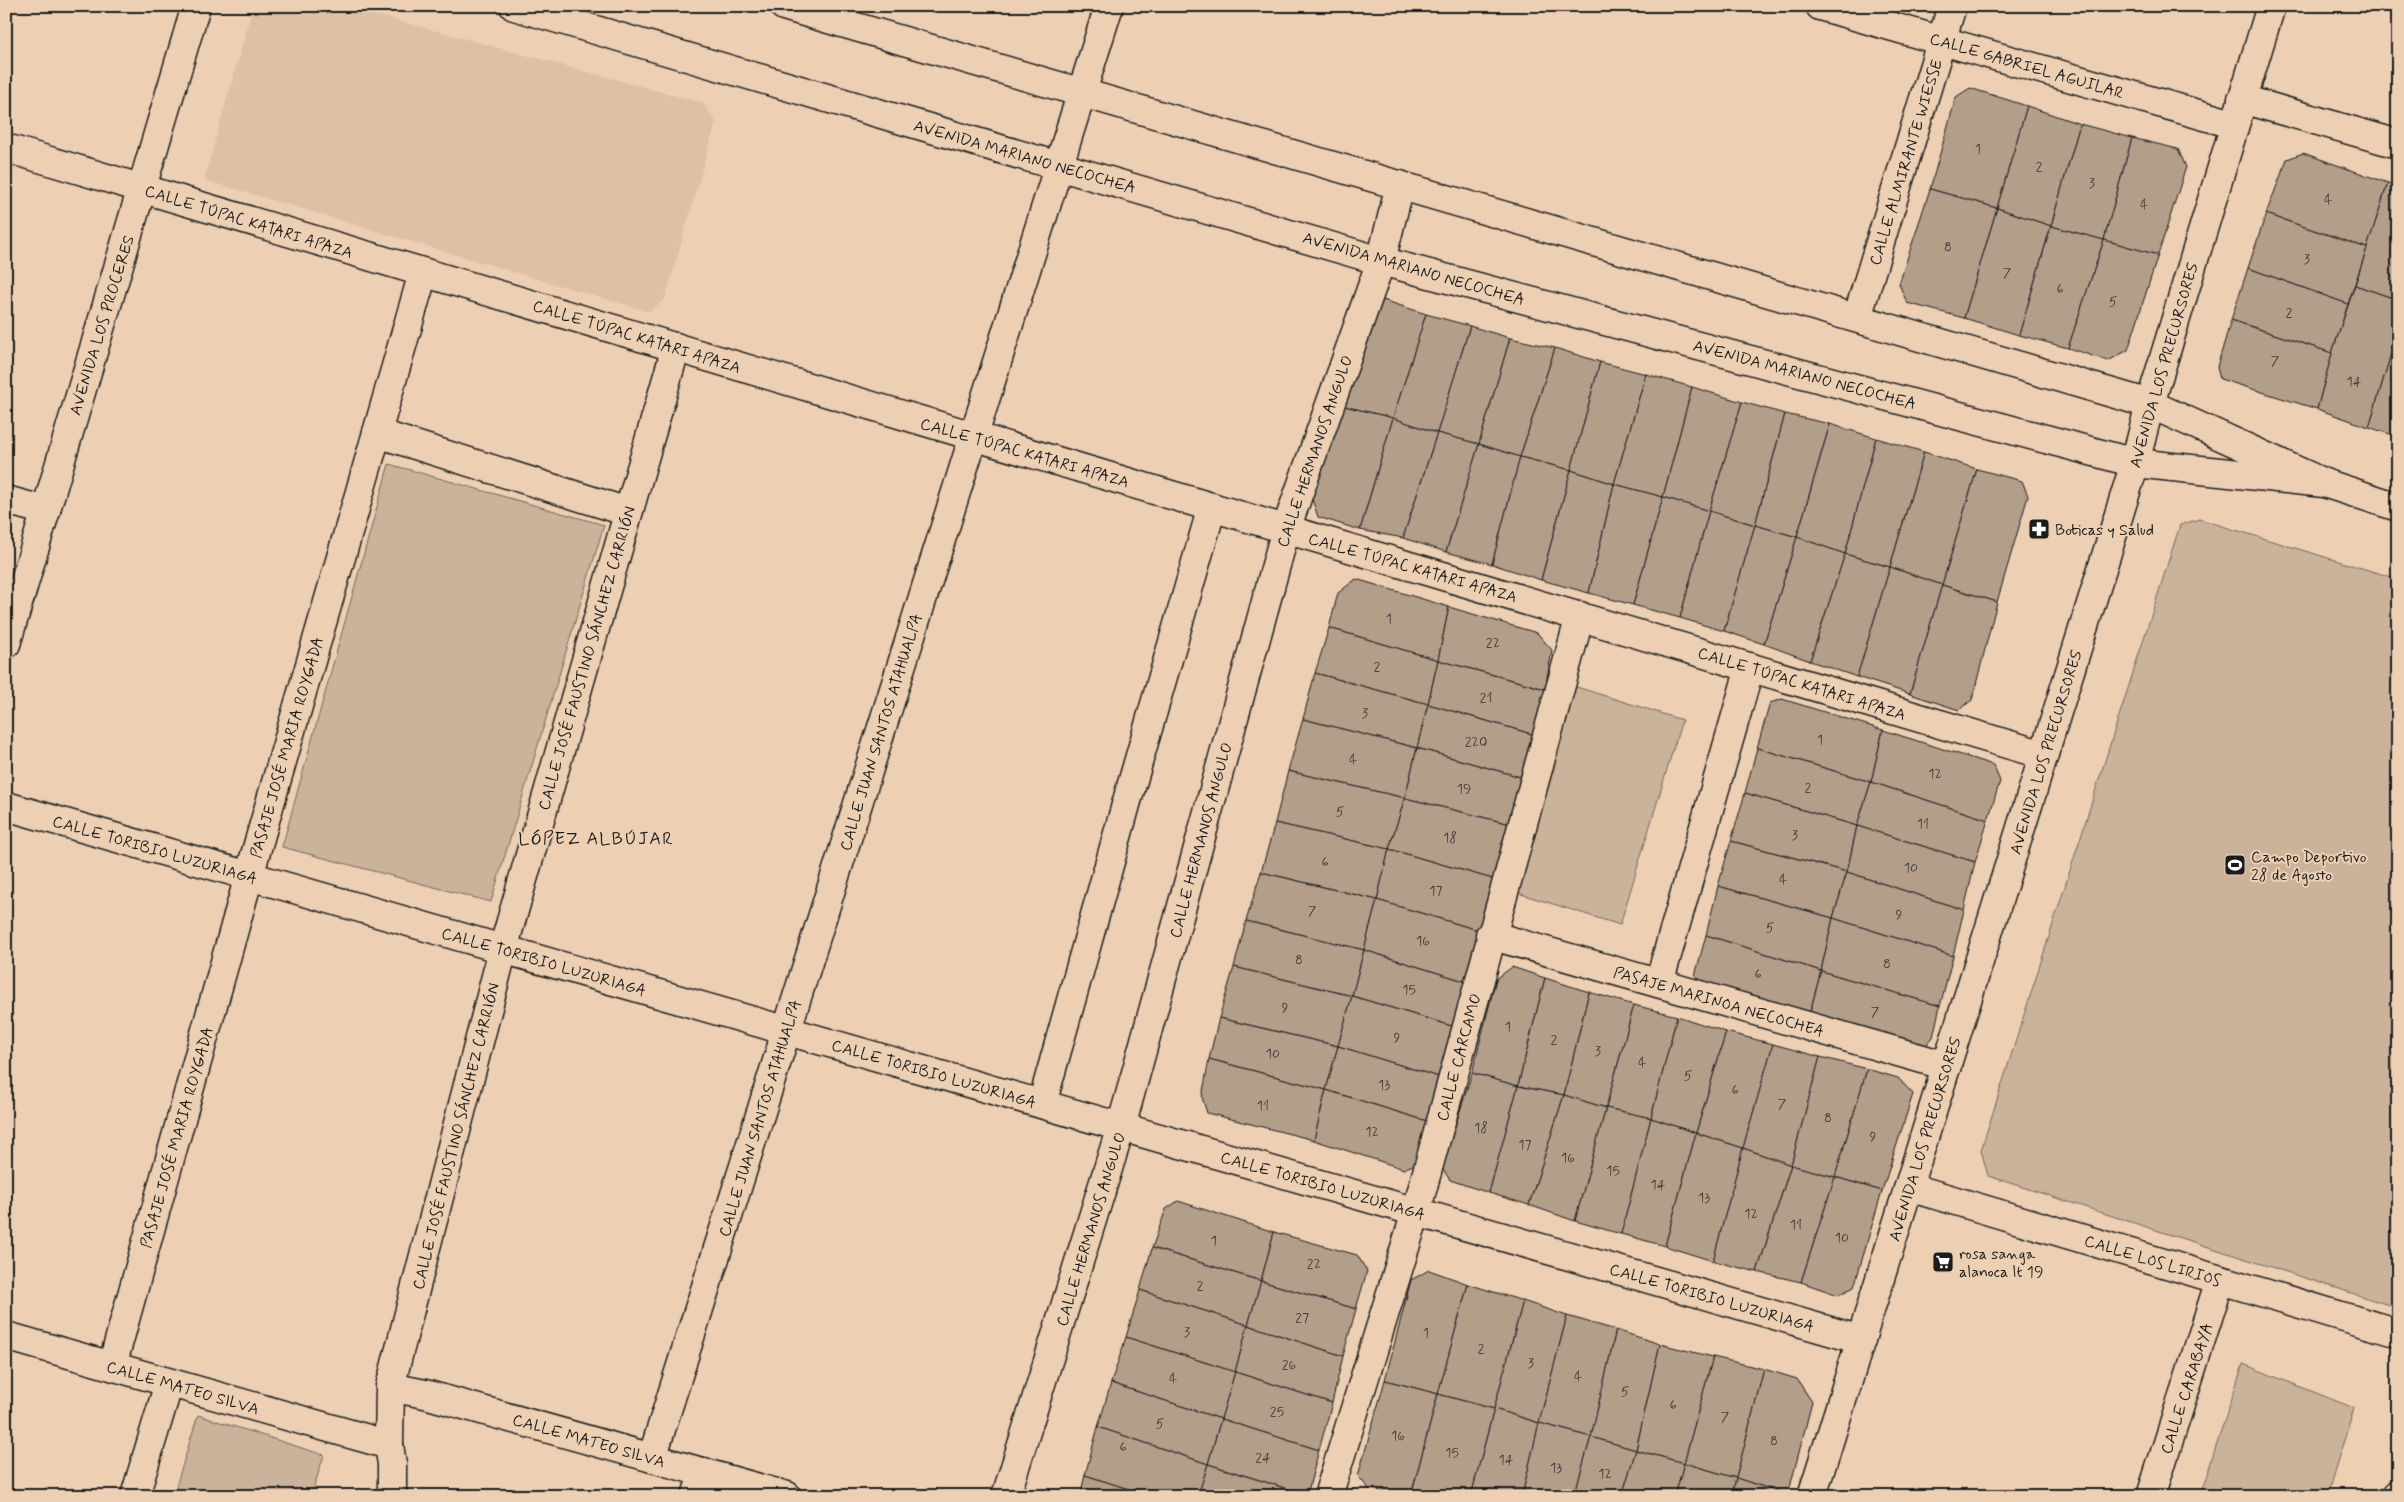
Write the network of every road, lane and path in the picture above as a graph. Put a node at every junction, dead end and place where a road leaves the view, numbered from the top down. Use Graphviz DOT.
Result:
graph roads {
  1 [pos="196,6"];
  2 [pos="514,6"];
  3 [pos="784,6"];
  4 [pos="1109,6"];
  5 [pos="1820,6"];
  6 [pos="1952,6"];
  7 [pos="2271,6"];
  8 [pos="1942,41"];
  9 [pos="1081,94"];
  10 [pos="2242,99"];
  11 [pos="2233,124"];
  12 [pos="2398,144"];
  13 [pos="6,148"];
  14 [pos="1059,166"];
  15 [pos="1400,185"];
  16 [pos="142,189"];
  17 [pos="1381,261"];
  18 [pos="423,272"];
  19 [pos="1857,318"];
  20 [pos="676,347"];
  21 [pos="2150,404"];
  22 [pos="377,433"];
  23 [pos="973,437"];
  24 [pos="2135,463"];
  25 [pos="2324,483"];
  26 [pos="6,500"];
  27 [pos="2398,506"];
  28 [pos="1212,507"];
  29 [pos="46,511"];
  30 [pos="628,512"];
  31 [pos="1286,529"];
  32 [pos="1580,616"];
  33 [pos="6,644"];
  34 [pos="1750,667"];
  35 [pos="2044,755"];
  36 [pos="6,806"];
  37 [pos="249,876"];
  38 [pos="1490,936"];
  39 [pos="503,949"];
  40 [pos="1659,983"];
  41 [pos="786,1030"];
  42 [pos="1947,1066"];
  43 [pos="1042,1104"];
  44 [pos="1122,1127"];
  45 [pos="1909,1188"];
  46 [pos="1416,1212"];
  47 [pos="2220,1280"];
  48 [pos="2398,1333"];
  49 [pos="6,1336"];
  50 [pos="1861,1340"];
  51 [pos="112,1366"];
  52 [pos="169,1383"];
  53 [pos="390,1387"];
  54 [pos="389,1446"];
  55 [pos="652,1458"];
  56 [pos="700,1484"];
  57 [pos="135,1496"];
  58 [pos="392,1496"];
  59 [pos="787,1496"];
  60 [pos="1006,1496"];
  61 [pos="1328,1496"];
  62 [pos="1812,1496"];
  63 [pos="2151,1496"];
  1 -- 16 [label="street, AVENIDA LOS PROCERES"];
  2 -- 14 [label="street, AVENIDA MARIANO NECOCHEA"];
  3 -- 9 [label="street, AVENIDA MARIANO NECOCHEA"];
  4 -- 9 [label="street, CALLE JUAN SANTOS ATAHUALPA"];
  5 -- 8 [label="street, CALLE GABRIEL AGUILAR"];
  6 -- 8 [label="street, CALLE ALMIRANTE WIESSE"];
  7 -- 10 [label="street, AVENIDA LOS PRECURSORES"];
  8 -- 11 [label="street, CALLE GABRIEL AGUILAR"];
  8 -- 19 [label="street, CALLE ALMIRANTE WIESSE"];
  9 -- 14 [label="street, CALLE JUAN SANTOS ATAHUALPA"];
  9 -- 15 [label="street, AVENIDA MARIANO NECOCHEA"];
  10 -- 11 [label="street, AVENIDA LOS PRECURSORES"];
  10 -- 12 [label="street"];
  11 -- 21 [label="street, AVENIDA LOS PRECURSORES"];
  13 -- 16 [label="street, CALLE TÚPAC KATARI APAZA"];
  14 -- 17 [label="street, AVENIDA MARIANO NECOCHEA"];
  14 -- 23 [label="street, CALLE JUAN SANTOS ATAHUALPA"];
  15 -- 17 [label="street, CALLE HERMANOS ANGULO"];
  15 -- 19 [label="street, AVENIDA MARIANO NECOCHEA"];
  16 -- 18 [label="street, CALLE TÚPAC KATARI APAZA"];
  16 -- 29 [label="street, AVENIDA LOS PROCERES"];
  17 -- 24 [label="street, AVENIDA MARIANO NECOCHEA"];
  17 -- 31 [label="street, CALLE HERMANOS ANGULO"];
  18 -- 20 [label="street, CALLE TÚPAC KATARI APAZA"];
  18 -- 22 [label="street, PASAJE JOSÉ MARIA ROYGADA"];
  19 -- 21 [label="street, AVENIDA MARIANO NECOCHEA"];
  20 -- 23 [label="street, CALLE TÚPAC KATARI APAZA"];
  20 -- 30 [label="street, CALLE JOSÉ FAUSTINO SÁNCHEZ CARRIÓN"];
  21 -- 24 [label="street, AVENIDA LOS PRECURSORES"];
  21 -- 25 [label="street, AVENIDA MARIANO NECOCHEA"];
  22 -- 30 [label="street"];
  22 -- 37 [label="street, PASAJE JOSÉ MARIA ROYGADA"];
  23 -- 28 [label="street, CALLE TÚPAC KATARI APAZA"];
  23 -- 41 [label="street, CALLE JUAN SANTOS ATAHUALPA"];
  24 -- 25 [label="street, AVENIDA MARIANO NECOCHEA"];
  24 -- 35 [label="street, AVENIDA LOS PRECURSORES"];
  25 -- 27 [label="street, AVENIDA MARIANO NECOCHEA"];
  26 -- 29 [label="street"];
  28 -- 31 [label="street, CALLE TÚPAC KATARI APAZA"];
  28 -- 43 [label="street"];
  29 -- 33 [label="street, AVENIDA LOS PROCERES"];
  30 -- 39 [label="street, CALLE JOSÉ FAUSTINO SÁNCHEZ CARRIÓN"];
  31 -- 32 [label="street, CALLE TÚPAC KATARI APAZA"];
  31 -- 44 [label="street, CALLE HERMANOS ANGULO"];
  32 -- 34 [label="street, CALLE TÚPAC KATARI APAZA"];
  32 -- 38 [label="street, CALLE CARCAMO"];
  34 -- 35 [label="street, CALLE TÚPAC KATARI APAZA"];
  34 -- 40 [label="street"];
  35 -- 42 [label="street, AVENIDA LOS PRECURSORES"];
  36 -- 37 [label="street, CALLE TORIBIO LUZURIAGA"];
  37 -- 39 [label="street, CALLE TORIBIO LUZURIAGA"];
  37 -- 51 [label="street, PASAJE JOSÉ MARIA ROYGADA"];
  38 -- 40 [label="street, PASAJE MARINOA NECOCHEA"];
  38 -- 46 [label="street, CALLE CARCAMO"];
  39 -- 41 [label="street, CALLE TORIBIO LUZURIAGA"];
  39 -- 53 [label="street, CALLE JOSÉ FAUSTINO SÁNCHEZ CARRIÓN"];
  40 -- 42 [label="street, PASAJE MARINOA NECOCHEA"];
  41 -- 43 [label="street, CALLE TORIBIO LUZURIAGA"];
  41 -- 55 [label="street, CALLE JUAN SANTOS ATAHUALPA"];
  42 -- 45 [label="street, AVENIDA LOS PRECURSORES"];
  43 -- 44 [label="street, CALLE TORIBIO LUZURIAGA"];
  44 -- 46 [label="street, CALLE TORIBIO LUZURIAGA"];
  44 -- 60 [label="street, CALLE HERMANOS ANGULO"];
  45 -- 47 [label="street, CALLE LOS LIRIOS"];
  45 -- 50 [label="street, AVENIDA LOS PRECURSORES"];
  46 -- 50 [label="street, CALLE TORIBIO LUZURIAGA"];
  46 -- 61 [label="street, CALLE CARCAMO"];
  47 -- 48 [label="street, CALLE LOS LIRIOS"];
  47 -- 63 [label="street, CALLE CARABAYA"];
  49 -- 51 [label="street, CALLE MATEO SILVA"];
  50 -- 62 [label="street, AVENIDA LOS PRECURSORES"];
  51 -- 52 [label="street, CALLE MATEO SILVA"];
  52 -- 54 [label="street, CALLE MATEO SILVA"];
  52 -- 57 [label="street"];
  53 -- 54 [label="street, CALLE JOSÉ FAUSTINO SÁNCHEZ CARRIÓN"];
  53 -- 55 [label="street, CALLE MATEO SILVA"];
  54 -- 58 [label="street, CALLE JOSÉ FAUSTINO SÁNCHEZ CARRIÓN"];
  55 -- 56 [label="street, CALLE MATEO SILVA"];
  56 -- 59 [label="street, CALLE MATEO SILVA"];
}
